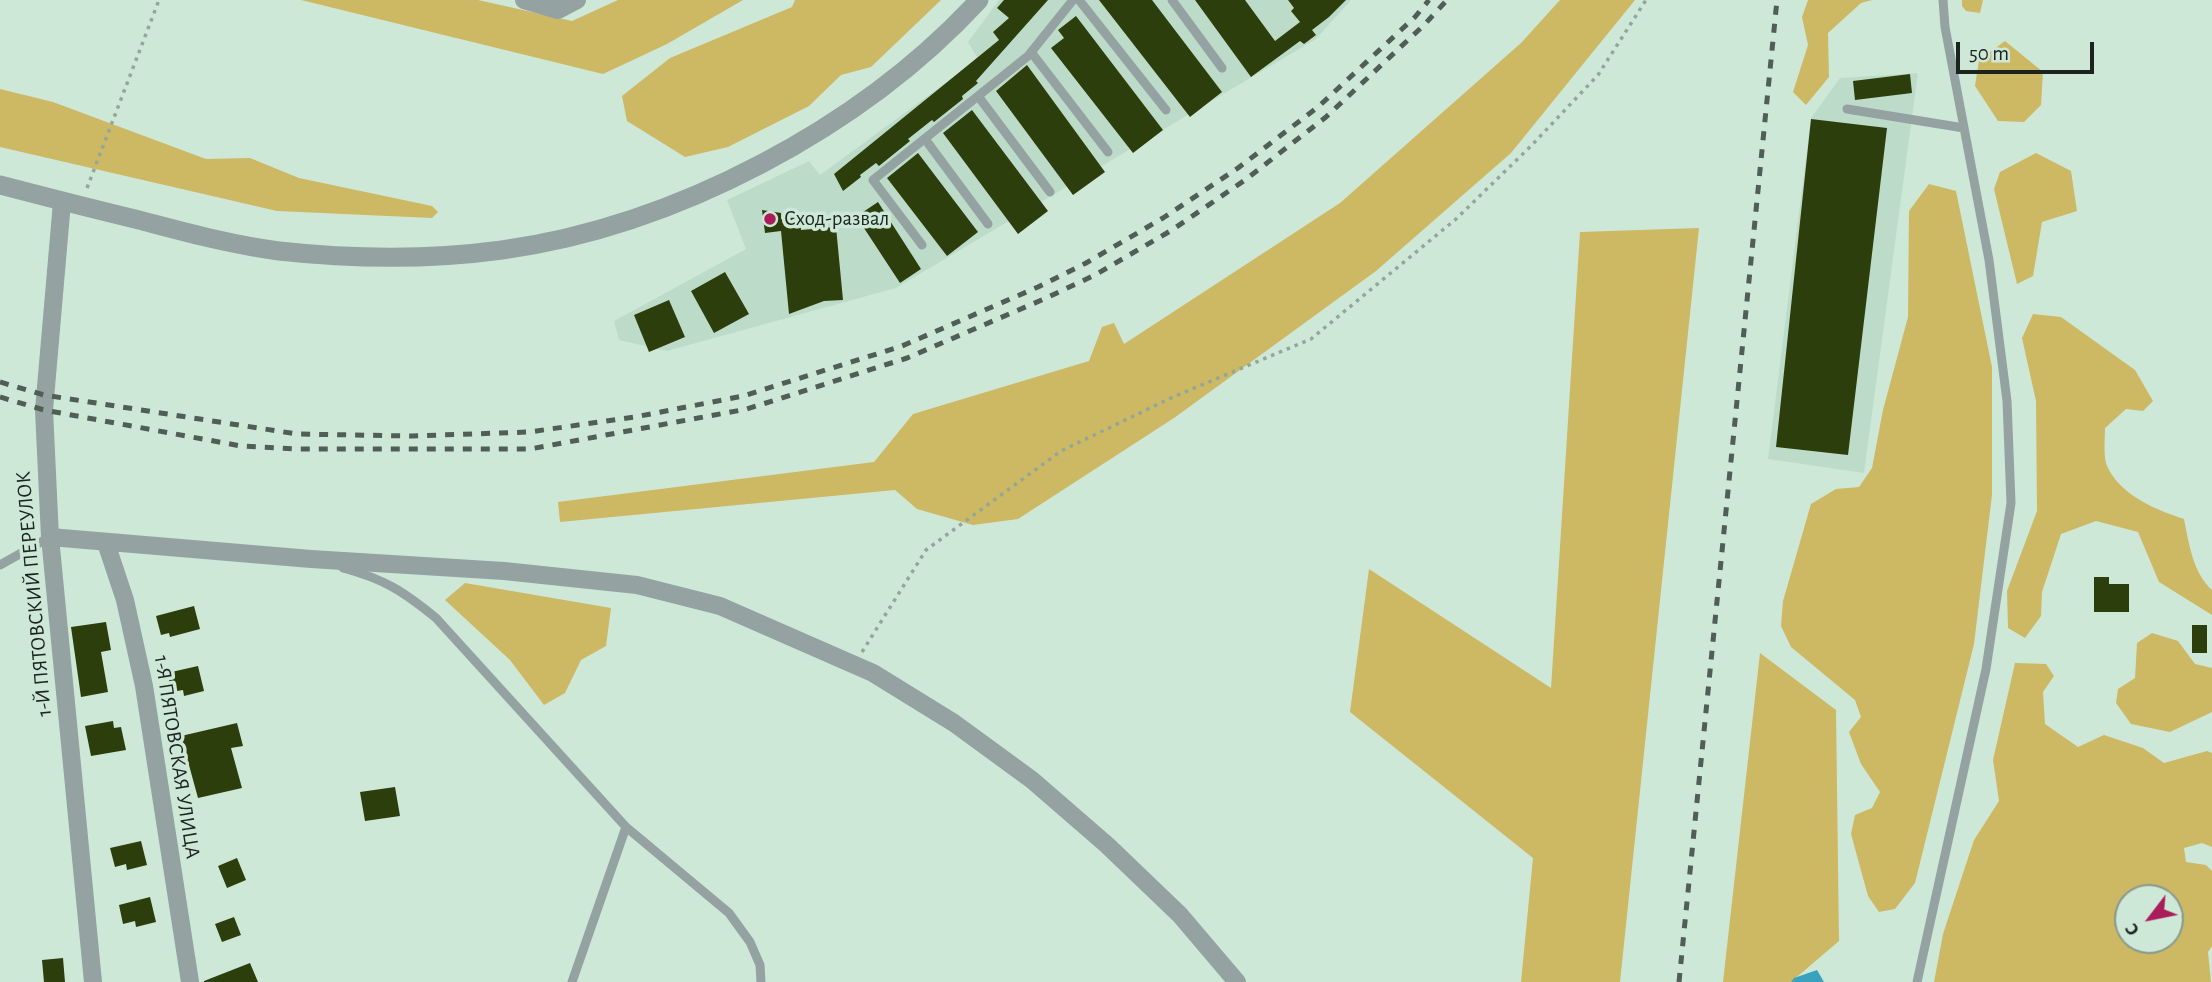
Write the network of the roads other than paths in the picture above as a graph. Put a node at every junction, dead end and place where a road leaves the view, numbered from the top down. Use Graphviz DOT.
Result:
graph roads {
  1 [pos="524,0"];
  2 [pos="577,0"];
  3 [pos="979,0"];
  4 [pos="1073,0"];
  5 [pos="1079,0"];
  6 [pos="1172,0"];
  7 [pos="1943,0"];
  8 [pos="1031,52"];
  9 [pos="1222,68"];
  10 [pos="978,96"];
  11 [pos="1847,109"];
  12 [pos="1166,110"];
  13 [pos="1964,128"];
  14 [pos="925,139"];
  15 [pos="1108,152"];
  16 [pos="0,185"];
  17 [pos="1050,192"];
  18 [pos="71,204"];
  19 [pos="988,224"];
  20 [pos="922,245"];
  21 [pos="50,537"];
  22 [pos="106,543"];
  23 [pos="311,559"];
  24 [pos="0,565"];
  25 [pos="626,827"];
  26 [pos="93,982"];
  27 [pos="190,982"];
  28 [pos="572,982"];
  29 [pos="761,982"];
  30 [pos="1237,982"];
  31 [pos="1917,982"];
  1 -- 2 [label="street"];
  3 -- 18 [label="street"];
  4 -- 8 [label="lane"];
  5 -- 12 [label="lane"];
  6 -- 9 [label="lane"];
  7 -- 13 [label="lane"];
  8 -- 10 [label="lane"];
  8 -- 15 [label="lane"];
  10 -- 14 [label="lane"];
  10 -- 17 [label="lane"];
  11 -- 13 [label="lane"];
  13 -- 31 [label="lane"];
  14 -- 19 [label="lane"];
  14 -- 20 [label="lane"];
  16 -- 18 [label="street"];
  18 -- 21 [label="street, 1-Й ПЯТОВСКИЙ ПЕРЕУЛОК"];
  21 -- 22 [label="street"];
  21 -- 24 [label="lane"];
  21 -- 26 [label="street, 1-Й ПЯТОВСКИЙ ПЕРЕУЛОК"];
  22 -- 23 [label="street"];
  22 -- 27 [label="street, 1-Я ПЯТОВСКАЯ УЛИЦА"];
  23 -- 25 [label="lane"];
  23 -- 30 [label="street"];
  25 -- 28 [label="lane"];
  25 -- 29 [label="lane"];
}
